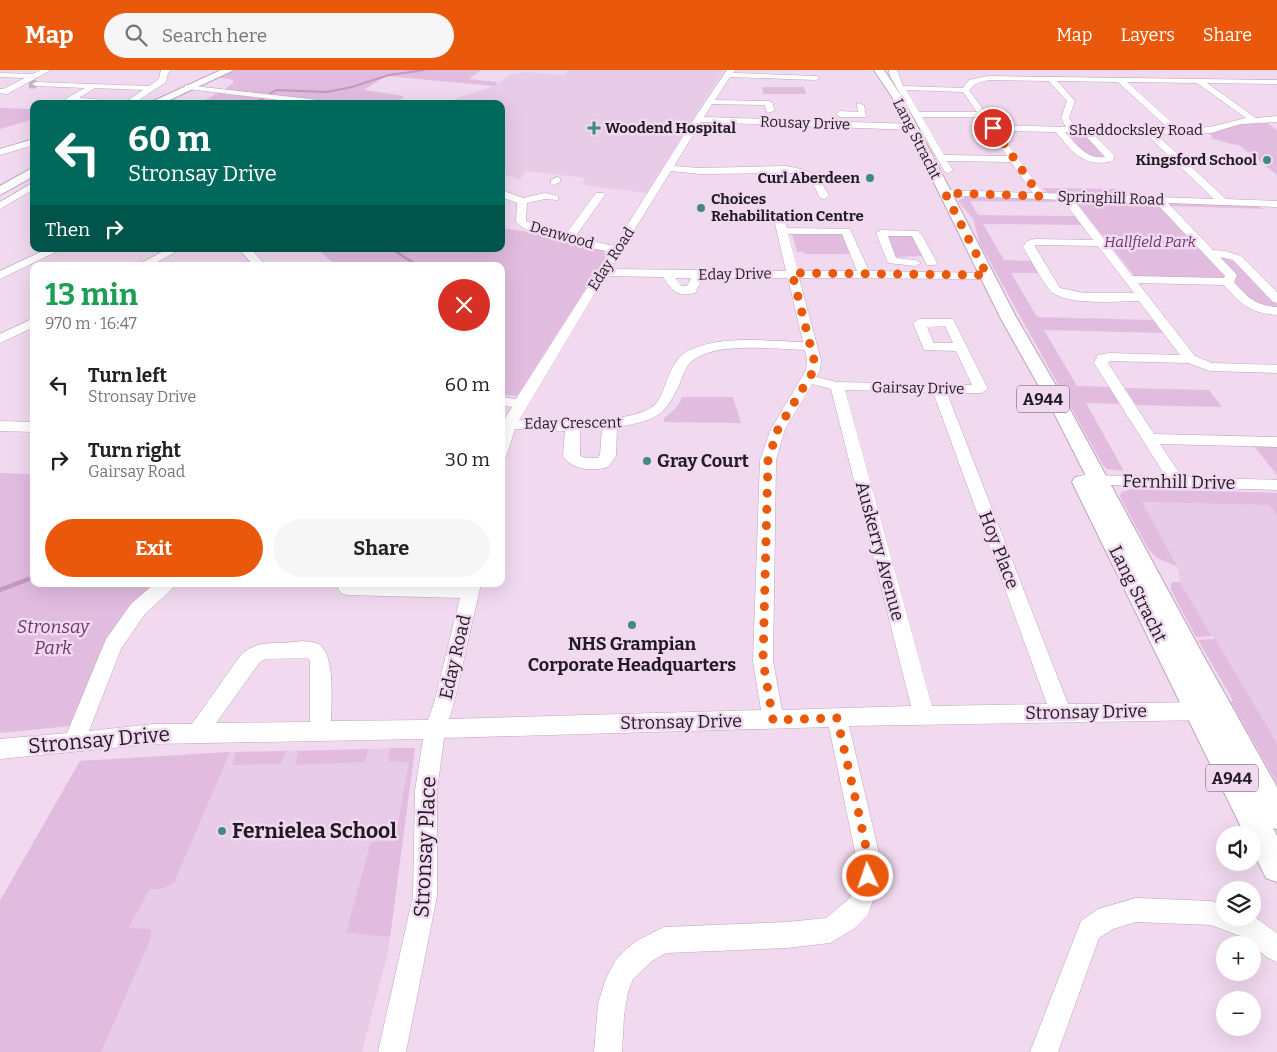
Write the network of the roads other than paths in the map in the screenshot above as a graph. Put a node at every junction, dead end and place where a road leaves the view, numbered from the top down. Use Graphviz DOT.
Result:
graph roads {
  1 [pos="47,70"];
  2 [pos="167,70"];
  3 [pos="229,70"];
  4 [pos="879,70"];
  5 [pos="893,70"];
  6 [pos="981,70"];
  7 [pos="730,72"];
  8 [pos="1259,74"];
  9 [pos="0,75"];
  10 [pos="753,78"];
  11 [pos="816,78"];
  12 [pos="988,78"];
  13 [pos="1050,78"];
  14 [pos="1094,79"];
  15 [pos="1119,79"];
  16 [pos="1142,80"];
  17 [pos="1199,81"];
  18 [pos="27,83"];
  19 [pos="1275,83"];
  20 [pos="94,86"];
  21 [pos="188,87"];
  22 [pos="150,88"];
  23 [pos="902,88"];
  24 [pos="0,90"];
  25 [pos="965,90"];
  26 [pos="167,96"];
  27 [pos="726,96"];
  28 [pos="136,98"];
  29 [pos="70,100"];
  30 [pos="133,100"];
  31 [pos="160,100"];
  32 [pos="306,100"];
  33 [pos="710,102"];
  34 [pos="860,104"];
  35 [pos="770,111"];
  36 [pos="917,114"];
  37 [pos="983,115"];
  38 [pos="698,119"];
  39 [pos="1252,119"];
  40 [pos="1277,120"];
  41 [pos="834,124"];
  42 [pos="912,127"];
  43 [pos="993,128"];
  44 [pos="1059,130"];
  45 [pos="1072,130"];
  46 [pos="1085,130"];
  47 [pos="1148,131"];
  48 [pos="1177,132"];
  49 [pos="30,143"];
  50 [pos="0,152"];
  51 [pos="942,158"];
  52 [pos="1014,159"];
  53 [pos="668,168"];
  54 [pos="948,170"];
  55 [pos="30,178"];
  56 [pos="30,179"];
  57 [pos="552,189"];
  58 [pos="0,191"];
  59 [pos="945,193"];
  60 [pos="505,195"];
  61 [pos="600,195"];
  62 [pos="824,196"];
  63 [pos="1040,196"];
  64 [pos="1066,196"];
  65 [pos="1159,200"];
  66 [pos="522,201"];
  67 [pos="1223,202"];
  68 [pos="0,206"];
  69 [pos="1275,208"];
  70 [pos="779,219"];
  71 [pos="782,231"];
  72 [pos="569,238"];
  73 [pos="1101,243"];
  74 [pos="617,250"];
  75 [pos="50,252"];
  76 [pos="169,252"];
  77 [pos="248,252"];
  78 [pos="1210,253"];
  79 [pos="150,262"];
  80 [pos="256,262"];
  81 [pos="603,272"];
  82 [pos="792,273"];
  83 [pos="864,274"];
  84 [pos="0,275"];
  85 [pos="987,275"];
  86 [pos="1129,279"];
  87 [pos="1227,282"];
  88 [pos="1143,297"];
  89 [pos="1277,299"];
  90 [pos="1277,311"];
  91 [pos="30,324"];
  92 [pos="0,339"];
  93 [pos="811,346"];
  94 [pos="961,346"];
  95 [pos="1190,359"];
  96 [pos="1277,369"];
  97 [pos="808,380"];
  98 [pos="837,386"];
  99 [pos="938,388"];
  100 [pos="505,401"];
  101 [pos="521,404"];
  102 [pos="509,424"];
  103 [pos="573,424"];
  104 [pos="610,424"];
  105 [pos="0,426"];
  106 [pos="30,427"];
  107 [pos="505,438"];
  108 [pos="1149,439"];
  109 [pos="1277,442"];
  110 [pos="1089,480"];
  111 [pos="1177,482"];
  112 [pos="1277,485"];
  113 [pos="163,587"];
  114 [pos="358,587"];
  115 [pos="472,587"];
  116 [pos="347,588"];
  117 [pos="1209,711"];
  118 [pos="1061,713"];
  119 [pos="924,716"];
  120 [pos="837,718"];
  121 [pos="773,720"];
  122 [pos="435,729"];
  123 [pos="322,730"];
  124 [pos="198,733"];
  125 [pos="74,741"];
  126 [pos="0,749"];
  127 [pos="1277,815"];
  128 [pos="1277,867"];
  129 [pos="1277,949"];
  130 [pos="392,1052"];
  131 [pos="608,1052"];
  132 [pos="1044,1052"];
  1 -- 18 [label="street"];
  2 -- 22 [label="street"];
  3 -- 21 [label="main road"];
  4 -- 42 [label="main road, Lang Stracht / A944"];
  5 -- 23 [label="street"];
  6 -- 12 [label="street"];
  7 -- 10 [label="street"];
  7 -- 33 [label="street, Eday Road"];
  8 -- 19 [label="street"];
  9 -- 18 [label="street"];
  10 -- 11 [label="street"];
  10 -- 27 [label="street"];
  12 -- 13 [label="street"];
  12 -- 25 [label="street"];
  13 -- 14 [label="street"];
  13 -- 45 [label="street"];
  14 -- 15 [label="street"];
  14 -- 16 [label="street"];
  15 -- 16 [label="street"];
  15 -- 48 [label="street"];
  16 -- 17 [label="street"];
  17 -- 19 [label="street"];
  17 -- 39 [label="street"];
  18 -- 20 [label="street"];
  18 -- 24 [label="street"];
  20 -- 22 [label="street"];
  20 -- 29 [label="street"];
  21 -- 26 [label="main road"];
  21 -- 32 [label="street"];
  22 -- 28 [label="street"];
  23 -- 25 [label="street"];
  23 -- 36 [label="street"];
  25 -- 37 [label="street"];
  26 -- 28 [label="street"];
  26 -- 31 [label="main road"];
  28 -- 30 [label="street"];
  33 -- 35 [label="street"];
  33 -- 38 [label="street, Eday Road"];
  34 -- 41 [label="street"];
  36 -- 37 [label="street"];
  36 -- 51 [label="street"];
  37 -- 43 [label="street"];
  38 -- 41 [label="street, Rousay Drive"];
  38 -- 53 [label="street, Eday Road"];
  39 -- 40 [label="street, Sheddocksley Road"];
  39 -- 48 [label="street, Sheddocksley Road"];
  41 -- 42 [label="street, Rousay Drive"];
  42 -- 59 [label="main road, Lang Stracht / A944"];
  43 -- 44 [label="street, Sheddocksley Road"];
  43 -- 52 [label="street"];
  44 -- 45 [label="street, Sheddocksley Road"];
  44 -- 46 [label="street"];
  45 -- 46 [label="street, Sheddocksley Road"];
  46 -- 47 [label="street, Sheddocksley Road"];
  47 -- 48 [label="street, Sheddocksley Road"];
  47 -- 67 [label="street"];
  49 -- 50 [label="street"];
  51 -- 52 [label="street"];
  51 -- 54 [label="street"];
  52 -- 63 [label="street"];
  53 -- 62 [label="street"];
  53 -- 74 [label="street, Eday Road"];
  55 -- 58 [label="main road"];
  56 -- 68 [label="street"];
  57 -- 66 [label="street"];
  59 -- 63 [label="street, Springhill Road"];
  59 -- 85 [label="main road, Lang Stracht / A944"];
  60 -- 66 [label="street, Denwood"];
  61 -- 72 [label="street"];
  63 -- 64 [label="street, Springhill Road"];
  64 -- 65 [label="street, Springhill Road"];
  64 -- 73 [label="street"];
  65 -- 67 [label="street, Springhill Road"];
  65 -- 78 [label="street"];
  66 -- 72 [label="street, Denwood"];
  67 -- 69 [label="street, Springhill Road"];
  70 -- 71 [label="street"];
  71 -- 82 [label="street"];
  71 -- 83 [label="street"];
  72 -- 74 [label="street, Denwood"];
  73 -- 86 [label="street"];
  73 -- 88 [label="street"];
  74 -- 81 [label="street, Eday Road"];
  75 -- 84 [label="street"];
  76 -- 79 [label="street"];
  77 -- 80 [label="street"];
  78 -- 87 [label="street"];
  78 -- 89 [label="street"];
  81 -- 82 [label="street, Eday Drive"];
  81 -- 101 [label="street, Eday Road"];
  82 -- 83 [label="street, Eday Drive"];
  82 -- 93 [label="street"];
  83 -- 85 [label="street, Eday Drive"];
  85 -- 110 [label="main road, Lang Stracht / A944"];
  86 -- 87 [label="street"];
  86 -- 88 [label="street"];
  87 -- 90 [label="street"];
  88 -- 95 [label="street"];
  91 -- 92 [label="street"];
  93 -- 97 [label="street"];
  93 -- 104 [label="street, Eday Crescent"];
  94 -- 99 [label="street, Gairsay Drive"];
  95 -- 96 [label="street"];
  95 -- 108 [label="street"];
  97 -- 98 [label="street, Gairsay Drive"];
  97 -- 121 [label="street"];
  98 -- 99 [label="street, Gairsay Drive"];
  98 -- 119 [label="street, Auskerry Avenue"];
  99 -- 118 [label="street, Hoy Place"];
  100 -- 101 [label="street"];
  101 -- 102 [label="street, Eday Road"];
  102 -- 103 [label="street, Eday Crescent"];
  102 -- 107 [label="street, Eday Road"];
  103 -- 104 [label="street, Eday Crescent"];
  103 -- 104 [label="street"];
  105 -- 106 [label="street"];
  108 -- 109 [label="street"];
  108 -- 111 [label="street"];
  110 -- 111 [label="street, Fernhill Drive"];
  110 -- 117 [label="main road, Lang Stracht / A944"];
  111 -- 112 [label="street, Fernhill Drive"];
  113 -- 125 [label="street"];
  114 -- 116 [label="street"];
  115 -- 122 [label="street, Eday Road"];
  117 -- 118 [label="street, Stronsay Drive"];
  117 -- 127 [label="main road, Lang Stracht / A944"];
  117 -- 128 [label="main road, Lang Stracht / A944"];
  118 -- 119 [label="street, Stronsay Drive"];
  119 -- 120 [label="street, Stronsay Drive"];
  120 -- 121 [label="street, Stronsay Drive"];
  120 -- 131 [label="street"];
  121 -- 122 [label="street, Stronsay Drive"];
  122 -- 123 [label="street, Stronsay Drive"];
  122 -- 130 [label="street, Stronsay Place"];
  123 -- 124 [label="street, Stronsay Drive"];
  123 -- 124 [label="street"];
  124 -- 125 [label="street, Stronsay Drive"];
  125 -- 126 [label="street, Stronsay Drive"];
  129 -- 132 [label="street"];
}
